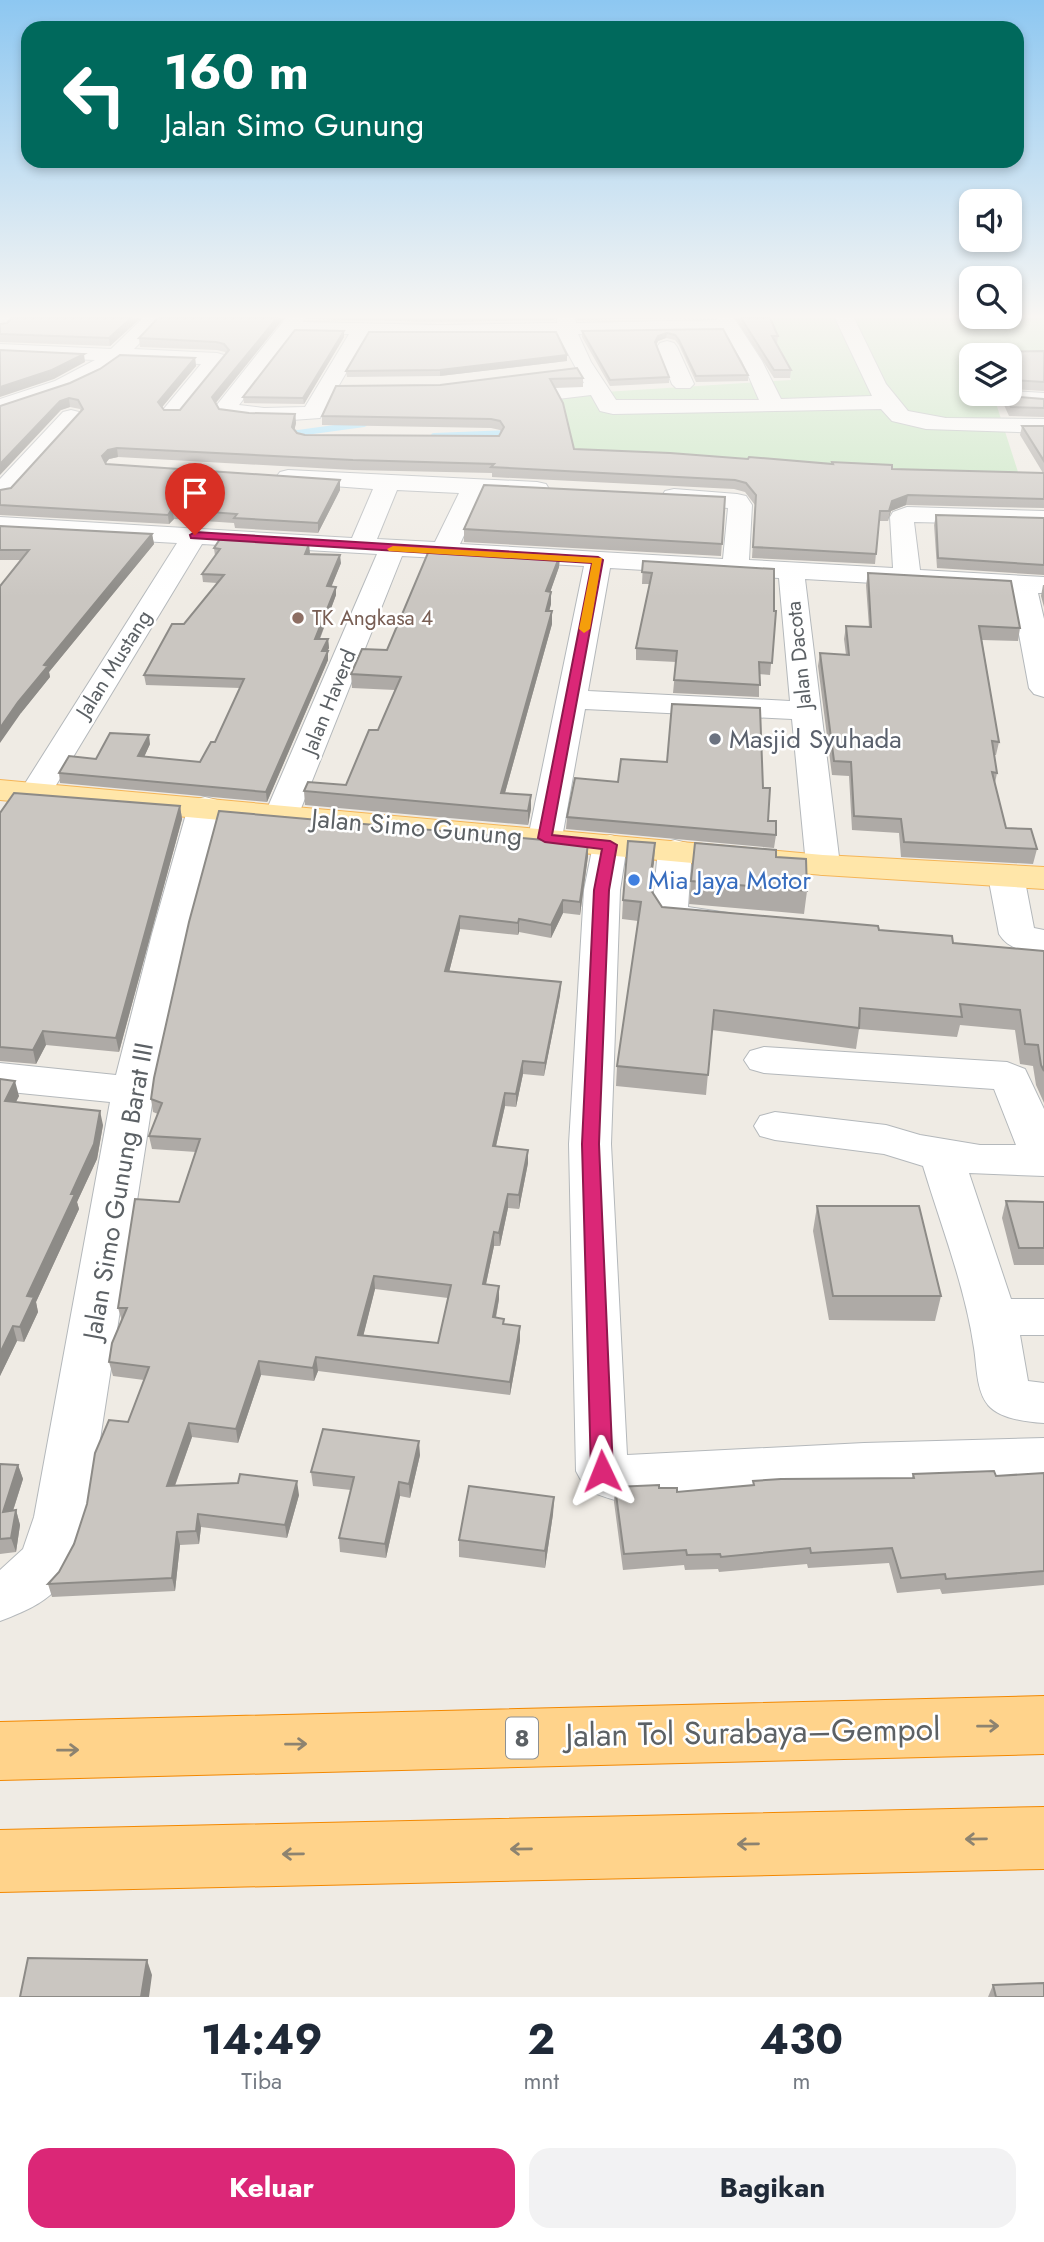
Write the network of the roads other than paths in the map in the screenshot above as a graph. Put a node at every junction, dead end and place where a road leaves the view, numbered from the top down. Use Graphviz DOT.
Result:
graph roads {
  1 [pos="237,411"];
  2 [pos="315,411"];
  3 [pos="896,411"];
  4 [pos="1004,411"];
  5 [pos="71,417"];
  6 [pos="1010,425"];
  7 [pos="1044,426"];
  8 [pos="267,476"];
  9 [pos="388,483"];
  10 [pos="474,486"];
  11 [pos="1,491"];
  12 [pos="567,491"];
  13 [pos="647,495"];
  14 [pos="13,515"];
  15 [pos="1044,518"];
  16 [pos="195,535"];
  17 [pos="361,547"];
  18 [pos="392,549"];
  19 [pos="443,552"];
  20 [pos="598,560"];
  21 [pos="735,567"];
  22 [pos="791,570"];
  23 [pos="906,577"];
  24 [pos="1033,585"];
  25 [pos="1044,688"];
  26 [pos="571,699"];
  27 [pos="804,710"];
  28 [pos="0,790"];
  29 [pos="35,793"];
  30 [pos="205,807"];
  31 [pos="281,816"];
  32 [pos="545,838"];
  33 [pos="610,845"];
  34 [pos="675,850"];
  35 [pos="823,865"];
  36 [pos="1006,876"];
  37 [pos="1044,878"];
  38 [pos="747,923"];
  39 [pos="1044,942"];
  40 [pos="764,1060"];
  41 [pos="0,1077"];
  42 [pos="132,1091"];
  43 [pos="775,1126"];
  44 [pos="941,1154"];
  45 [pos="1044,1161"];
  46 [pos="993,1317"];
  47 [pos="1044,1317"];
  48 [pos="1044,1403"];
  49 [pos="1044,1460"];
  50 [pos="19,1586"];
  51 [pos="1044,1725"];
  52 [pos="0,1751"];
  53 [pos="1044,1838"];
  54 [pos="0,1861"];
  1 -- 2 [label="street"];
  3 -- 6 [label="street"];
  4 -- 6 [label="street"];
  5 -- 11 [label="street"];
  6 -- 7 [label="street"];
  8 -- 9 [label="street"];
  9 -- 10 [label="street"];
  9 -- 17 [label="street"];
  10 -- 12 [label="street"];
  10 -- 19 [label="street"];
  11 -- 14 [label="street"];
  13 -- 21 [label="street"];
  14 -- 16 [label="street"];
  15 -- 23 [label="street"];
  16 -- 17 [label="street"];
  16 -- 29 [label="street, Jalan Mustang"];
  17 -- 18 [label="street"];
  18 -- 19 [label="street"];
  18 -- 31 [label="street, Jalan Haverd"];
  19 -- 20 [label="street"];
  20 -- 21 [label="street"];
  20 -- 26 [label="street"];
  21 -- 22 [label="street"];
  22 -- 23 [label="street"];
  22 -- 27 [label="street, Jalan Dacota"];
  23 -- 24 [label="street"];
  24 -- 25 [label="street"];
  26 -- 27 [label="street"];
  26 -- 32 [label="street"];
  27 -- 35 [label="street, Jalan Dacota"];
  28 -- 29 [label="main road, Jalan Simo Gunung"];
  29 -- 30 [label="main road, Jalan Simo Gunung"];
  30 -- 31 [label="main road, Jalan Simo Gunung"];
  30 -- 42 [label="street, Jalan Simo Gunung Barat III"];
  31 -- 32 [label="main road, Jalan Simo Gunung"];
  32 -- 33 [label="main road, Jalan Simo Gunung"];
  33 -- 34 [label="main road, Jalan Simo Gunung"];
  33 -- 49 [label="street"];
  34 -- 35 [label="main road, Jalan Simo Gunung"];
  34 -- 38 [label="street"];
  35 -- 36 [label="main road, Jalan Simo Gunung"];
  36 -- 37 [label="main road, Jalan Simo Gunung"];
  36 -- 39 [label="street"];
  40 -- 45 [label="street"];
  41 -- 42 [label="street"];
  42 -- 50 [label="street, Jalan Simo Gunung Barat III"];
  43 -- 44 [label="street"];
  44 -- 45 [label="street"];
  44 -- 46 [label="street"];
  46 -- 47 [label="street"];
  46 -- 48 [label="street"];
  52 -- 51 [label="highway, Jalan Tol Surabaya–Gempol / 8, one-way"];
  53 -- 54 [label="highway, one-way"];
}
